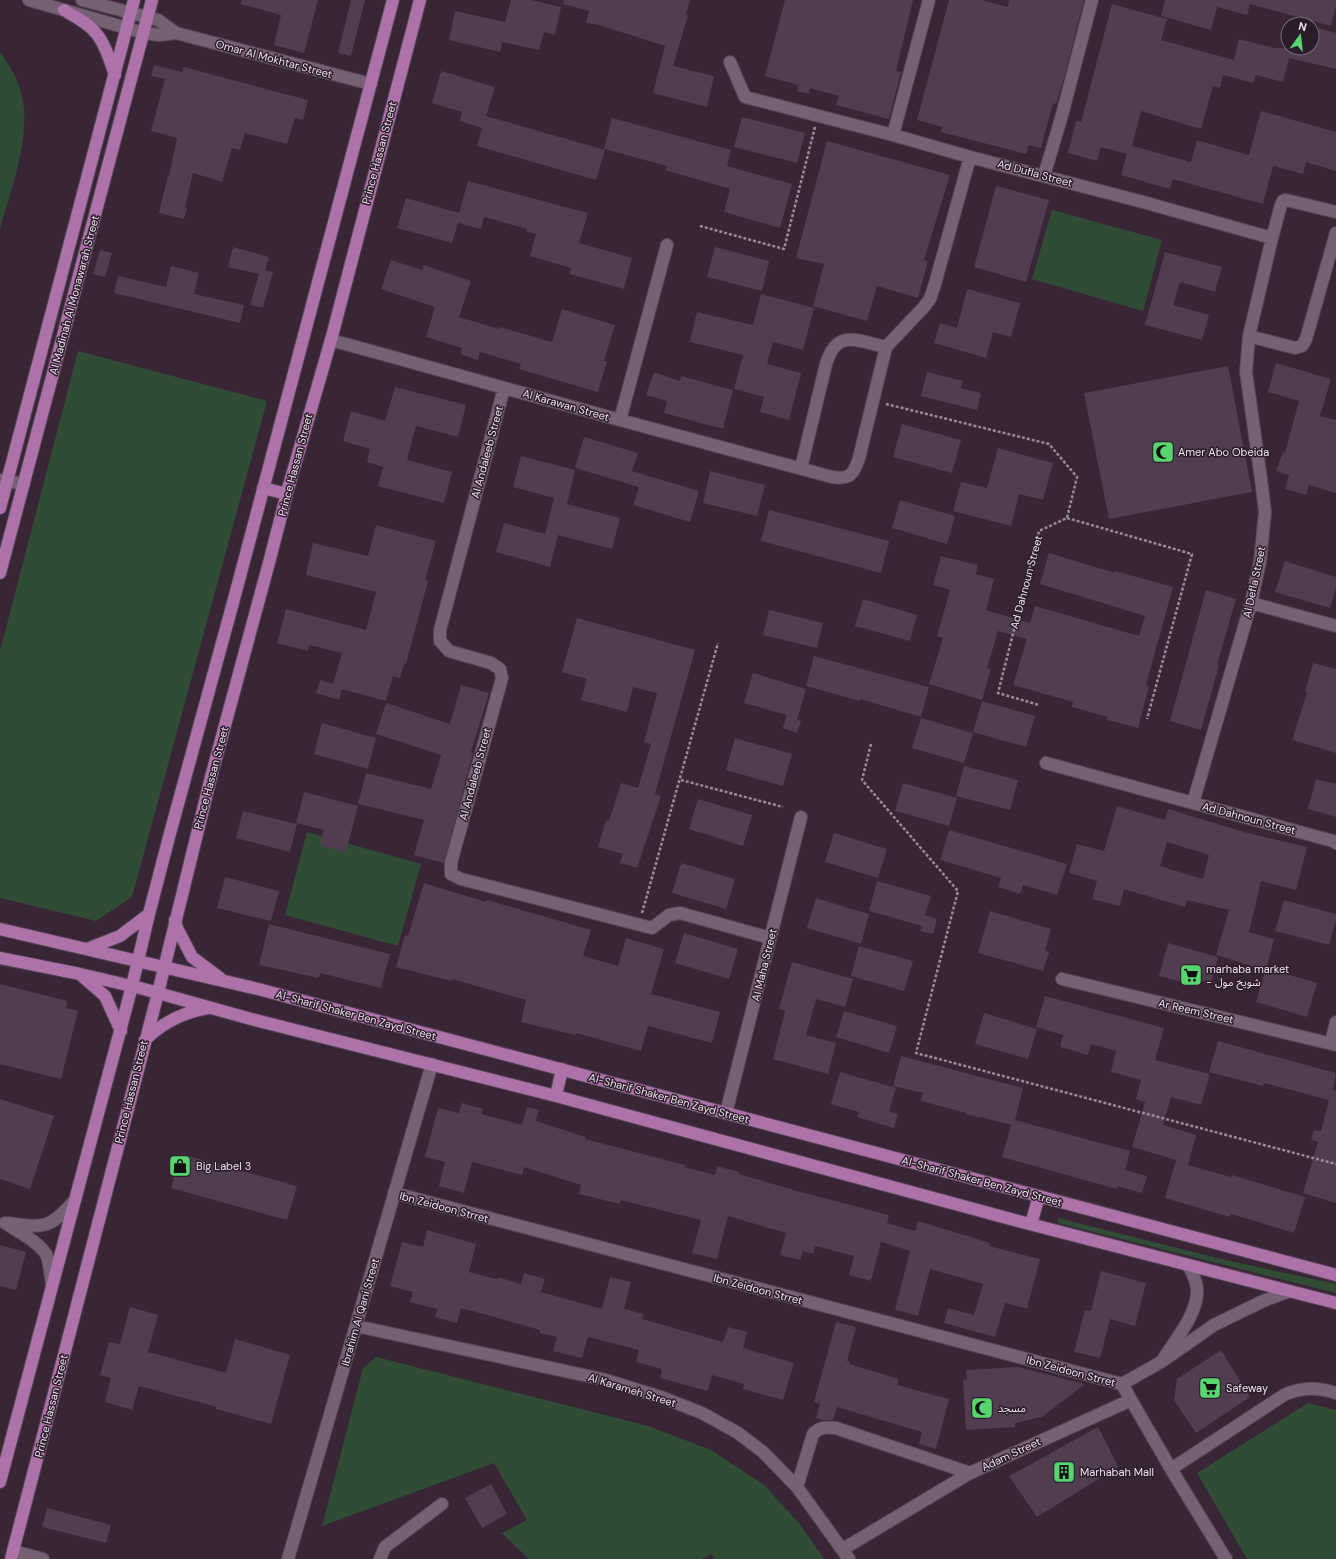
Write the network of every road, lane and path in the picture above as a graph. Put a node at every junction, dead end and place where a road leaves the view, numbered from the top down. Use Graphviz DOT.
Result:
graph roads {
  1 [pos="28,0"];
  2 [pos="82,0"];
  3 [pos="134,0"];
  4 [pos="152,0"];
  5 [pos="393,0"];
  6 [pos="420,0"];
  7 [pos="929,0"];
  8 [pos="1092,0"];
  9 [pos="64,10"];
  10 [pos="130,12"];
  11 [pos="147,17"];
  12 [pos="126,27"];
  13 [pos="144,33"];
  14 [pos="176,34"];
  15 [pos="730,62"];
  16 [pos="115,75"];
  17 [pos="371,84"];
  18 [pos="818,115"];
  19 [pos="893,135"];
  20 [pos="970,156"];
  21 [pos="1044,176"];
  22 [pos="1336,212"];
  23 [pos="700,226"];
  24 [pos="1336,234"];
  25 [pos="1272,238"];
  26 [pos="667,246"];
  27 [pos="1249,336"];
  28 [pos="331,340"];
  29 [pos="886,347"];
  30 [pos="504,388"];
  31 [pos="874,401"];
  32 [pos="620,420"];
  33 [pos="801,468"];
  34 [pos="4,481"];
  35 [pos="24,484"];
  36 [pos="263,488"];
  37 [pos="287,494"];
  38 [pos="0,508"];
  39 [pos="1067,518"];
  40 [pos="0,573"];
  41 [pos="1251,603"];
  42 [pos="1336,626"];
  43 [pos="718,643"];
  44 [pos="1039,705"];
  45 [pos="1147,719"];
  46 [pos="871,744"];
  47 [pos="1046,762"];
  48 [pos="681,780"];
  49 [pos="1193,803"];
  50 [pos="783,808"];
  51 [pos="801,817"];
  52 [pos="1336,844"];
  53 [pos="149,914"];
  54 [pos="175,920"];
  55 [pos="639,925"];
  56 [pos="0,929"];
  57 [pos="770,938"];
  58 [pos="87,949"];
  59 [pos="0,958"];
  60 [pos="138,961"];
  61 [pos="164,967"];
  62 [pos="80,974"];
  63 [pos="1062,979"];
  64 [pos="224,981"];
  65 [pos="132,986"];
  66 [pos="158,993"];
  67 [pos="212,1008"];
  68 [pos="1336,1022"];
  69 [pos="121,1031"];
  70 [pos="144,1041"];
  71 [pos="1333,1044"];
  72 [pos="432,1064"];
  73 [pos="562,1069"];
  74 [pos="556,1096"];
  75 [pos="726,1114"];
  76 [pos="1336,1164"];
  77 [pos="394,1193"];
  78 [pos="1039,1196"];
  79 [pos="74,1201"];
  80 [pos="3,1222"];
  81 [pos="1031,1224"];
  82 [pos="1188,1265"];
  83 [pos="1336,1275"];
  84 [pos="52,1287"];
  85 [pos="1290,1291"];
  86 [pos="1336,1303"];
  87 [pos="356,1326"];
  88 [pos="1161,1362"];
  89 [pos="1122,1384"];
  90 [pos="1336,1392"];
  91 [pos="1131,1400"];
  92 [pos="1171,1469"];
  93 [pos="970,1473"];
  94 [pos="0,1482"];
  95 [pos="797,1487"];
  96 [pos="442,1504"];
  97 [pos="846,1554"];
  98 [pos="12,1555"];
  99 [pos="42,1559"];
  100 [pos="288,1559"];
  101 [pos="380,1559"];
  102 [pos="1226,1559"];
  1 -- 9 [label="street"];
  2 -- 10 [label="street"];
  3 -- 10 [label="main road, Al Madinah Al Monawarah Street"];
  4 -- 11 [label="main road, Al Madinah Al Monawarah Street"];
  5 -- 17 [label="main road"];
  6 -- 28 [label="main road, Prince Hassan Street"];
  7 -- 19 [label="street"];
  8 -- 21 [label="street"];
  9 -- 12 [label="street"];
  9 -- 16 [label="main road"];
  10 -- 11 [label="street"];
  10 -- 12 [label="main road, Al Madinah Al Monawarah Street"];
  11 -- 13 [label="main road, Al Madinah Al Monawarah Street"];
  11 -- 14 [label="street"];
  12 -- 13 [label="street"];
  12 -- 16 [label="main road, Al Madinah Al Monawarah Street"];
  13 -- 14 [label="street"];
  13 -- 35 [label="main road, Al Madinah Al Monawarah Street"];
  14 -- 17 [label="street, Omar Al Mokhtar Street"];
  15 -- 18 [label="street, Ad Dufla Street"];
  16 -- 34 [label="main road, Al Madinah Al Monawarah Street"];
  17 -- 36 [label="main road"];
  18 -- 19 [label="street, Ad Dufla Street"];
  18 -- 23 [label="path"];
  19 -- 20 [label="street, Ad Dufla Street"];
  20 -- 21 [label="street, Ad Dufla Street"];
  20 -- 29 [label="street"];
  21 -- 25 [label="street, Ad Dufla Street"];
  22 -- 25 [label="street"];
  24 -- 27 [label="street"];
  25 -- 27 [label="street, Al Defla Street"];
  26 -- 32 [label="street"];
  27 -- 41 [label="street, Al Defla Street"];
  28 -- 30 [label="street, Al Karawan Street"];
  28 -- 37 [label="main road, Prince Hassan Street"];
  29 -- 31 [label="street, Al Karawan Street"];
  29 -- 33 [label="street"];
  30 -- 32 [label="street, Al Karawan Street"];
  30 -- 55 [label="street, Al Andaleeb Street"];
  31 -- 33 [label="street, Al Karawan Street"];
  31 -- 39 [label="path"];
  32 -- 33 [label="street, Al Karawan Street"];
  34 -- 35 [label="street"];
  34 -- 38 [label="main road, Al Madinah Al Monawarah Street"];
  35 -- 40 [label="main road, Al Madinah Al Monawarah Street"];
  36 -- 37 [label="main road"];
  36 -- 53 [label="main road"];
  37 -- 54 [label="main road, Prince Hassan Street"];
  39 -- 44 [label="path, Ad Dahnoun Street"];
  39 -- 45 [label="path"];
  41 -- 42 [label="street"];
  41 -- 49 [label="street, Al Defla Street"];
  43 -- 48 [label="path"];
  46 -- 76 [label="path"];
  47 -- 49 [label="street, Ad Dahnoun Street"];
  48 -- 50 [label="path"];
  48 -- 55 [label="path"];
  49 -- 52 [label="street, Ad Dahnoun Street"];
  51 -- 57 [label="street, Al Maha Street"];
  53 -- 58 [label="main road"];
  53 -- 60 [label="main road"];
  54 -- 61 [label="main road, Prince Hassan Street"];
  54 -- 64 [label="main road"];
  55 -- 57 [label="street, Al Andaleeb Street"];
  56 -- 58 [label="main road, Al-Sharif Shaker Ben Zayd Street"];
  57 -- 75 [label="street, Al Maha Street"];
  58 -- 60 [label="main road, Al-Sharif Shaker Ben Zayd Street"];
  59 -- 62 [label="main road"];
  60 -- 61 [label="main road, Al-Sharif Shaker Ben Zayd Street"];
  60 -- 65 [label="main road"];
  61 -- 64 [label="main road, Al-Sharif Shaker Ben Zayd Street"];
  61 -- 66 [label="main road, Prince Hassan Street"];
  62 -- 65 [label="main road"];
  62 -- 69 [label="main road"];
  63 -- 71 [label="street, Ar Reem Street"];
  64 -- 73 [label="main road, Al-Sharif Shaker Ben Zayd Street"];
  65 -- 66 [label="main road"];
  65 -- 69 [label="main road"];
  66 -- 67 [label="main road"];
  66 -- 70 [label="main road, Prince Hassan Street"];
  67 -- 70 [label="main road"];
  67 -- 72 [label="main road"];
  68 -- 71 [label="street"];
  69 -- 79 [label="main road"];
  70 -- 98 [label="main road, Prince Hassan Street"];
  72 -- 74 [label="main road"];
  72 -- 77 [label="street, Ibrahim Al Qani Street"];
  73 -- 74 [label="main road"];
  73 -- 75 [label="main road, Al-Sharif Shaker Ben Zayd Street"];
  74 -- 81 [label="main road"];
  75 -- 78 [label="main road, Al-Sharif Shaker Ben Zayd Street"];
  77 -- 87 [label="street, Ibrahim Al Qani Street"];
  77 -- 89 [label="street, Ibn Zeidoon Strret"];
  78 -- 81 [label="main road"];
  78 -- 83 [label="main road, Al-Sharif Shaker Ben Zayd Street"];
  79 -- 80 [label="street"];
  79 -- 84 [label="main road"];
  80 -- 84 [label="street"];
  81 -- 82 [label="main road"];
  82 -- 85 [label="main road"];
  82 -- 88 [label="street"];
  84 -- 94 [label="main road"];
  85 -- 86 [label="main road"];
  85 -- 88 [label="street"];
  87 -- 95 [label="street, Al Karameh Street"];
  87 -- 100 [label="street, Ibrahim Al Qani Street"];
  88 -- 89 [label="street"];
  89 -- 91 [label="street"];
  90 -- 92 [label="street"];
  91 -- 92 [label="street"];
  91 -- 93 [label="street, Adam Street"];
  92 -- 102 [label="street"];
  93 -- 95 [label="street"];
  93 -- 97 [label="street, Adam Street"];
  95 -- 97 [label="street, Al Karameh Street"];
  96 -- 101 [label="street"];
  98 -- 99 [label="street"];
}
